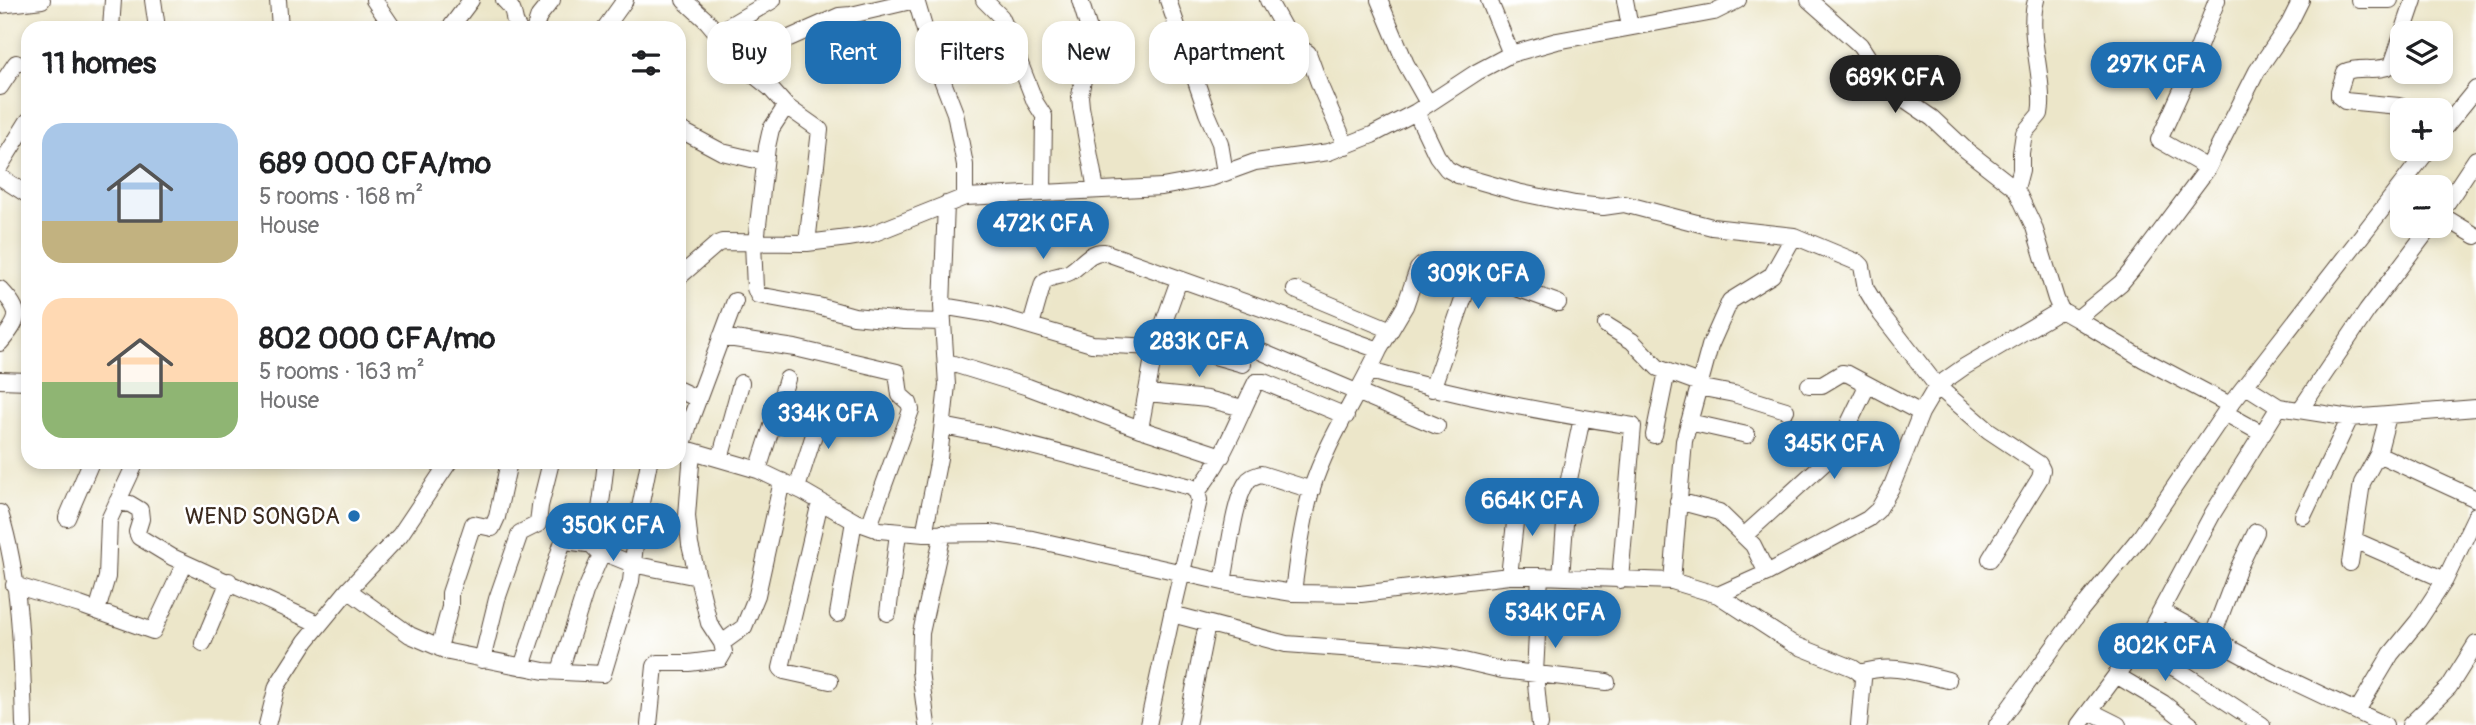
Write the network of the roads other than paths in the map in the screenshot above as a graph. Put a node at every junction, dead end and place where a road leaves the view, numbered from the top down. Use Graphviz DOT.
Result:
graph roads {
  1 [pos="42,0"];
  2 [pos="108,0"];
  3 [pos="114,0"];
  4 [pos="153,0"];
  5 [pos="278,0"];
  6 [pos="374,0"];
  7 [pos="471,0"];
  8 [pos="504,0"];
  9 [pos="552,0"];
  10 [pos="625,0"];
  11 [pos="684,0"];
  12 [pos="773,0"];
  13 [pos="915,0"];
  14 [pos="984,0"];
  15 [pos="1080,0"];
  16 [pos="1168,0"];
  17 [pos="1268,0"];
  18 [pos="1378,0"];
  19 [pos="1489,0"];
  20 [pos="1625,0"];
  21 [pos="1738,0"];
  22 [pos="1809,0"];
  23 [pos="2036,0"];
  24 [pos="2217,0"];
  25 [pos="2301,0"];
  26 [pos="2359,0"];
  27 [pos="2390,0"];
  28 [pos="2414,0"];
  29 [pos="0,5"];
  30 [pos="837,8"];
  31 [pos="112,21"];
  32 [pos="156,21"];
  33 [pos="280,21"];
  34 [pos="388,21"];
  35 [pos="455,21"];
  36 [pos="515,21"];
  37 [pos="537,21"];
  38 [pos="610,21"];
  39 [pos="707,21"];
  40 [pos="737,21"];
  41 [pos="1630,27"];
  42 [pos="791,37"];
  43 [pos="1510,54"];
  44 [pos="16,63"];
  45 [pos="765,84"];
  46 [pos="0,87"];
  47 [pos="2476,89"];
  48 [pos="2390,105"];
  49 [pos="786,106"];
  50 [pos="1422,107"];
  51 [pos="2453,115"];
  52 [pos="686,133"];
  53 [pos="21,137"];
  54 [pos="1346,146"];
  55 [pos="2476,159"];
  56 [pos="2419,161"];
  57 [pos="764,162"];
  58 [pos="0,166"];
  59 [pos="2208,168"];
  60 [pos="1225,173"];
  61 [pos="0,177"];
  62 [pos="2016,189"];
  63 [pos="21,190"];
  64 [pos="1096,190"];
  65 [pos="1043,193"];
  66 [pos="2453,195"];
  67 [pos="965,197"];
  68 [pos="946,204"];
  69 [pos="2453,222"];
  70 [pos="1794,236"];
  71 [pos="2476,236"];
  72 [pos="2422,238"];
  73 [pos="755,242"];
  74 [pos="807,243"];
  75 [pos="686,271"];
  76 [pos="1471,277"];
  77 [pos="1179,280"];
  78 [pos="0,289"];
  79 [pos="1295,290"];
  80 [pos="735,301"];
  81 [pos="12,302"];
  82 [pos="1558,303"];
  83 [pos="21,306"];
  84 [pos="2061,310"];
  85 [pos="942,314"];
  86 [pos="2077,319"];
  87 [pos="1031,325"];
  88 [pos="1606,325"];
  89 [pos="1391,331"];
  90 [pos="721,337"];
  91 [pos="0,343"];
  92 [pos="1155,347"];
  93 [pos="1379,350"];
  94 [pos="1262,352"];
  95 [pos="947,362"];
  96 [pos="1243,364"];
  97 [pos="1370,370"];
  98 [pos="1667,371"];
  99 [pos="787,379"];
  100 [pos="0,380"];
  101 [pos="21,381"];
  102 [pos="741,383"];
  103 [pos="1698,385"];
  104 [pos="1809,385"];
  105 [pos="1867,386"];
  106 [pos="1937,386"];
  107 [pos="2246,386"];
  108 [pos="1432,389"];
  109 [pos="686,393"];
  110 [pos="1148,393"];
  111 [pos="1357,393"];
  112 [pos="698,399"];
  113 [pos="824,402"];
  114 [pos="2279,407"];
  115 [pos="1243,408"];
  116 [pos="2476,408"];
  117 [pos="2228,409"];
  118 [pos="1786,410"];
  119 [pos="2300,410"];
  120 [pos="1921,413"];
  121 [pos="1346,416"];
  122 [pos="2388,416"];
  123 [pos="1582,418"];
  124 [pos="2350,418"];
  125 [pos="1689,422"];
  126 [pos="943,426"];
  127 [pos="1437,426"];
  128 [pos="1140,429"];
  129 [pos="2263,434"];
  130 [pos="1654,435"];
  131 [pos="1747,435"];
  132 [pos="686,442"];
  133 [pos="686,450"];
  134 [pos="2378,454"];
  135 [pos="1222,456"];
  136 [pos="720,459"];
  137 [pos="88,469"];
  138 [pos="133,469"];
  139 [pos="444,469"];
  140 [pos="507,469"];
  141 [pos="549,469"];
  142 [pos="605,469"];
  143 [pos="648,469"];
  144 [pos="685,469"];
  145 [pos="758,470"];
  146 [pos="789,485"];
  147 [pos="1312,489"];
  148 [pos="1197,492"];
  149 [pos="1518,496"];
  150 [pos="2476,499"];
  151 [pos="1678,500"];
  152 [pos="117,502"];
  153 [pos="820,502"];
  154 [pos="0,513"];
  155 [pos="2476,515"];
  156 [pos="2303,516"];
  157 [pos="68,518"];
  158 [pos="862,524"];
  159 [pos="2256,532"];
  160 [pos="898,533"];
  161 [pos="943,533"];
  162 [pos="925,534"];
  163 [pos="1745,535"];
  164 [pos="2354,540"];
  165 [pos="595,547"];
  166 [pos="1990,559"];
  167 [pos="185,563"];
  168 [pos="2350,563"];
  169 [pos="632,564"];
  170 [pos="1182,572"];
  171 [pos="1767,573"];
  172 [pos="1510,576"];
  173 [pos="1540,576"];
  174 [pos="1561,576"];
  175 [pos="698,578"];
  176 [pos="2445,579"];
  177 [pos="1619,580"];
  178 [pos="229,581"];
  179 [pos="1672,581"];
  180 [pos="1223,582"];
  181 [pos="14,585"];
  182 [pos="348,590"];
  183 [pos="1293,593"];
  184 [pos="1718,595"];
  185 [pos="97,611"];
  186 [pos="2161,611"];
  187 [pos="888,613"];
  188 [pos="838,614"];
  189 [pos="1172,614"];
  190 [pos="319,624"];
  191 [pos="1207,624"];
  192 [pos="2212,638"];
  193 [pos="203,643"];
  194 [pos="722,643"];
  195 [pos="2476,644"];
  196 [pos="2136,647"];
  197 [pos="439,648"];
  198 [pos="482,660"];
  199 [pos="2472,662"];
  200 [pos="522,667"];
  201 [pos="560,671"];
  202 [pos="1535,673"];
  203 [pos="1860,673"];
  204 [pos="2116,674"];
  205 [pos="1948,680"];
  206 [pos="830,681"];
  207 [pos="1607,682"];
  208 [pos="2090,711"];
  209 [pos="2357,711"];
  210 [pos="23,725"];
  211 [pos="267,725"];
  212 [pos="649,725"];
  213 [pos="927,725"];
  214 [pos="1148,725"];
  215 [pos="1187,725"];
  216 [pos="1540,725"];
  217 [pos="1859,725"];
  218 [pos="1997,725"];
  219 [pos="2080,725"];
  220 [pos="2118,725"];
  221 [pos="2191,725"];
  222 [pos="2262,725"];
  223 [pos="2385,725"];
  224 [pos="2410,725"];
  1 -- 29 [label="street"];
  2 -- 3 [label="street"];
  3 -- 31 [label="street"];
  4 -- 32 [label="street"];
  5 -- 33 [label="street"];
  6 -- 34 [label="street"];
  7 -- 35 [label="street"];
  8 -- 36 [label="street"];
  9 -- 37 [label="street"];
  10 -- 38 [label="street"];
  11 -- 39 [label="street"];
  12 -- 40 [label="street"];
  13 -- 30 [label="street"];
  13 -- 67 [label="street"];
  14 -- 65 [label="street"];
  15 -- 64 [label="street"];
  16 -- 60 [label="street"];
  17 -- 54 [label="street"];
  18 -- 50 [label="street"];
  19 -- 43 [label="street"];
  20 -- 41 [label="street"];
  21 -- 41 [label="street"];
  22 -- 62 [label="street"];
  23 -- 62 [label="street"];
  24 -- 59 [label="street"];
  25 -- 59 [label="street"];
  26 -- 27 [label="street"];
  28 -- 48 [label="street"];
  30 -- 42 [label="street"];
  41 -- 43 [label="street"];
  43 -- 50 [label="street"];
  44 -- 46 [label="street"];
  45 -- 49 [label="street"];
  47 -- 51 [label="street"];
  49 -- 57 [label="street"];
  49 -- 74 [label="street"];
  50 -- 54 [label="street"];
  50 -- 70 [label="street"];
  52 -- 57 [label="street"];
  53 -- 58 [label="street"];
  54 -- 60 [label="street"];
  55 -- 66 [label="street"];
  56 -- 107 [label="street"];
  57 -- 73 [label="street"];
  59 -- 86 [label="street"];
  60 -- 64 [label="street"];
  61 -- 63 [label="street"];
  62 -- 84 [label="street"];
  64 -- 65 [label="street"];
  65 -- 67 [label="street"];
  67 -- 68 [label="street"];
  68 -- 74 [label="street"];
  68 -- 85 [label="street"];
  69 -- 71 [label="street"];
  70 -- 103 [label="street"];
  70 -- 106 [label="street"];
  72 -- 119 [label="street"];
  73 -- 74 [label="street"];
  73 -- 75 [label="street"];
  73 -- 85 [label="street"];
  76 -- 82 [label="street"];
  76 -- 89 [label="street"];
  76 -- 108 [label="street"];
  77 -- 87 [label="street"];
  77 -- 92 [label="street"];
  77 -- 93 [label="street"];
  78 -- 81 [label="street"];
  79 -- 89 [label="street"];
  80 -- 90 [label="street"];
  81 -- 83 [label="street"];
  81 -- 91 [label="street"];
  84 -- 86 [label="street"];
  84 -- 106 [label="street"];
  85 -- 87 [label="street"];
  85 -- 95 [label="street"];
  86 -- 117 [label="street"];
  87 -- 92 [label="street"];
  88 -- 98 [label="street"];
  89 -- 93 [label="street"];
  90 -- 112 [label="street"];
  90 -- 158 [label="street"];
  92 -- 96 [label="street"];
  92 -- 110 [label="street"];
  93 -- 97 [label="street"];
  94 -- 111 [label="street"];
  95 -- 126 [label="street"];
  95 -- 128 [label="street"];
  97 -- 108 [label="street"];
  97 -- 111 [label="street"];
  98 -- 103 [label="street"];
  98 -- 130 [label="street"];
  99 -- 145 [label="street"];
  100 -- 101 [label="street"];
  102 -- 136 [label="street"];
  103 -- 118 [label="street"];
  103 -- 125 [label="street"];
  104 -- 105 [label="street"];
  105 -- 120 [label="street"];
  105 -- 163 [label="street"];
  106 -- 120 [label="street"];
  106 -- 166 [label="street"];
  107 -- 114 [label="street"];
  107 -- 117 [label="street"];
  108 -- 123 [label="street"];
  109 -- 112 [label="street"];
  110 -- 115 [label="street"];
  110 -- 128 [label="street"];
  111 -- 121 [label="street"];
  111 -- 127 [label="street"];
  112 -- 132 [label="street"];
  113 -- 146 [label="street"];
  114 -- 119 [label="street"];
  114 -- 129 [label="street"];
  115 -- 121 [label="street"];
  115 -- 135 [label="street"];
  116 -- 122 [label="street"];
  117 -- 129 [label="street"];
  117 -- 218 [label="street"];
  119 -- 124 [label="street"];
  120 -- 171 [label="street"];
  121 -- 147 [label="street"];
  122 -- 124 [label="street"];
  122 -- 134 [label="street"];
  123 -- 174 [label="street"];
  123 -- 177 [label="street"];
  124 -- 156 [label="street"];
  125 -- 131 [label="street"];
  125 -- 151 [label="street"];
  126 -- 148 [label="street"];
  126 -- 162 [label="street"];
  128 -- 135 [label="street"];
  129 -- 186 [label="street"];
  133 -- 136 [label="street"];
  134 -- 150 [label="street"];
  134 -- 164 [label="street"];
  135 -- 148 [label="street"];
  136 -- 145 [label="street"];
  137 -- 157 [label="street"];
  138 -- 152 [label="street"];
  139 -- 182 [label="street"];
  140 -- 197 [label="street"];
  141 -- 198 [label="street"];
  142 -- 165 [label="street"];
  143 -- 169 [label="street"];
  144 -- 175 [label="street"];
  145 -- 146 [label="street"];
  146 -- 153 [label="street"];
  146 -- 194 [label="street"];
  147 -- 180 [label="street"];
  147 -- 183 [label="street"];
  148 -- 170 [label="street"];
  149 -- 172 [label="street"];
  151 -- 163 [label="street"];
  151 -- 179 [label="street"];
  152 -- 167 [label="street"];
  152 -- 185 [label="street"];
  153 -- 158 [label="street"];
  153 -- 206 [label="street"];
  154 -- 181 [label="street"];
  155 -- 176 [label="street"];
  158 -- 160 [label="street"];
  158 -- 188 [label="street"];
  159 -- 192 [label="street"];
  160 -- 162 [label="street"];
  160 -- 187 [label="street"];
  161 -- 162 [label="street"];
  161 -- 170 [label="street"];
  161 -- 213 [label="street"];
  163 -- 171 [label="street"];
  164 -- 168 [label="street"];
  164 -- 176 [label="street"];
  165 -- 169 [label="street"];
  165 -- 200 [label="street"];
  165 -- 201 [label="street"];
  167 -- 178 [label="street"];
  167 -- 185 [label="street"];
  169 -- 175 [label="street"];
  169 -- 201 [label="street"];
  170 -- 180 [label="street"];
  170 -- 189 [label="street"];
  171 -- 184 [label="street"];
  172 -- 173 [label="street"];
  172 -- 183 [label="street"];
  173 -- 174 [label="street"];
  173 -- 202 [label="street"];
  174 -- 177 [label="street"];
  175 -- 194 [label="street"];
  176 -- 209 [label="street"];
  177 -- 179 [label="street"];
  178 -- 190 [label="street"];
  178 -- 193 [label="street"];
  179 -- 184 [label="street"];
  180 -- 183 [label="street"];
  181 -- 185 [label="street"];
  181 -- 210 [label="street"];
  182 -- 190 [label="street"];
  182 -- 197 [label="street"];
  184 -- 203 [label="street"];
  186 -- 192 [label="street"];
  186 -- 196 [label="street"];
  189 -- 191 [label="street"];
  189 -- 214 [label="street"];
  190 -- 211 [label="street"];
  191 -- 202 [label="street"];
  191 -- 215 [label="street"];
  192 -- 209 [label="street"];
  194 -- 212 [label="street"];
  195 -- 199 [label="street"];
  196 -- 204 [label="street"];
  196 -- 222 [label="street"];
  197 -- 198 [label="street"];
  198 -- 200 [label="street"];
  199 -- 224 [label="street"];
  200 -- 201 [label="street"];
  202 -- 207 [label="street"];
  202 -- 216 [label="street"];
  203 -- 205 [label="street"];
  203 -- 217 [label="street"];
  204 -- 208 [label="street"];
  204 -- 221 [label="street"];
  208 -- 219 [label="street"];
  208 -- 220 [label="street"];
  209 -- 223 [label="street"];
}
